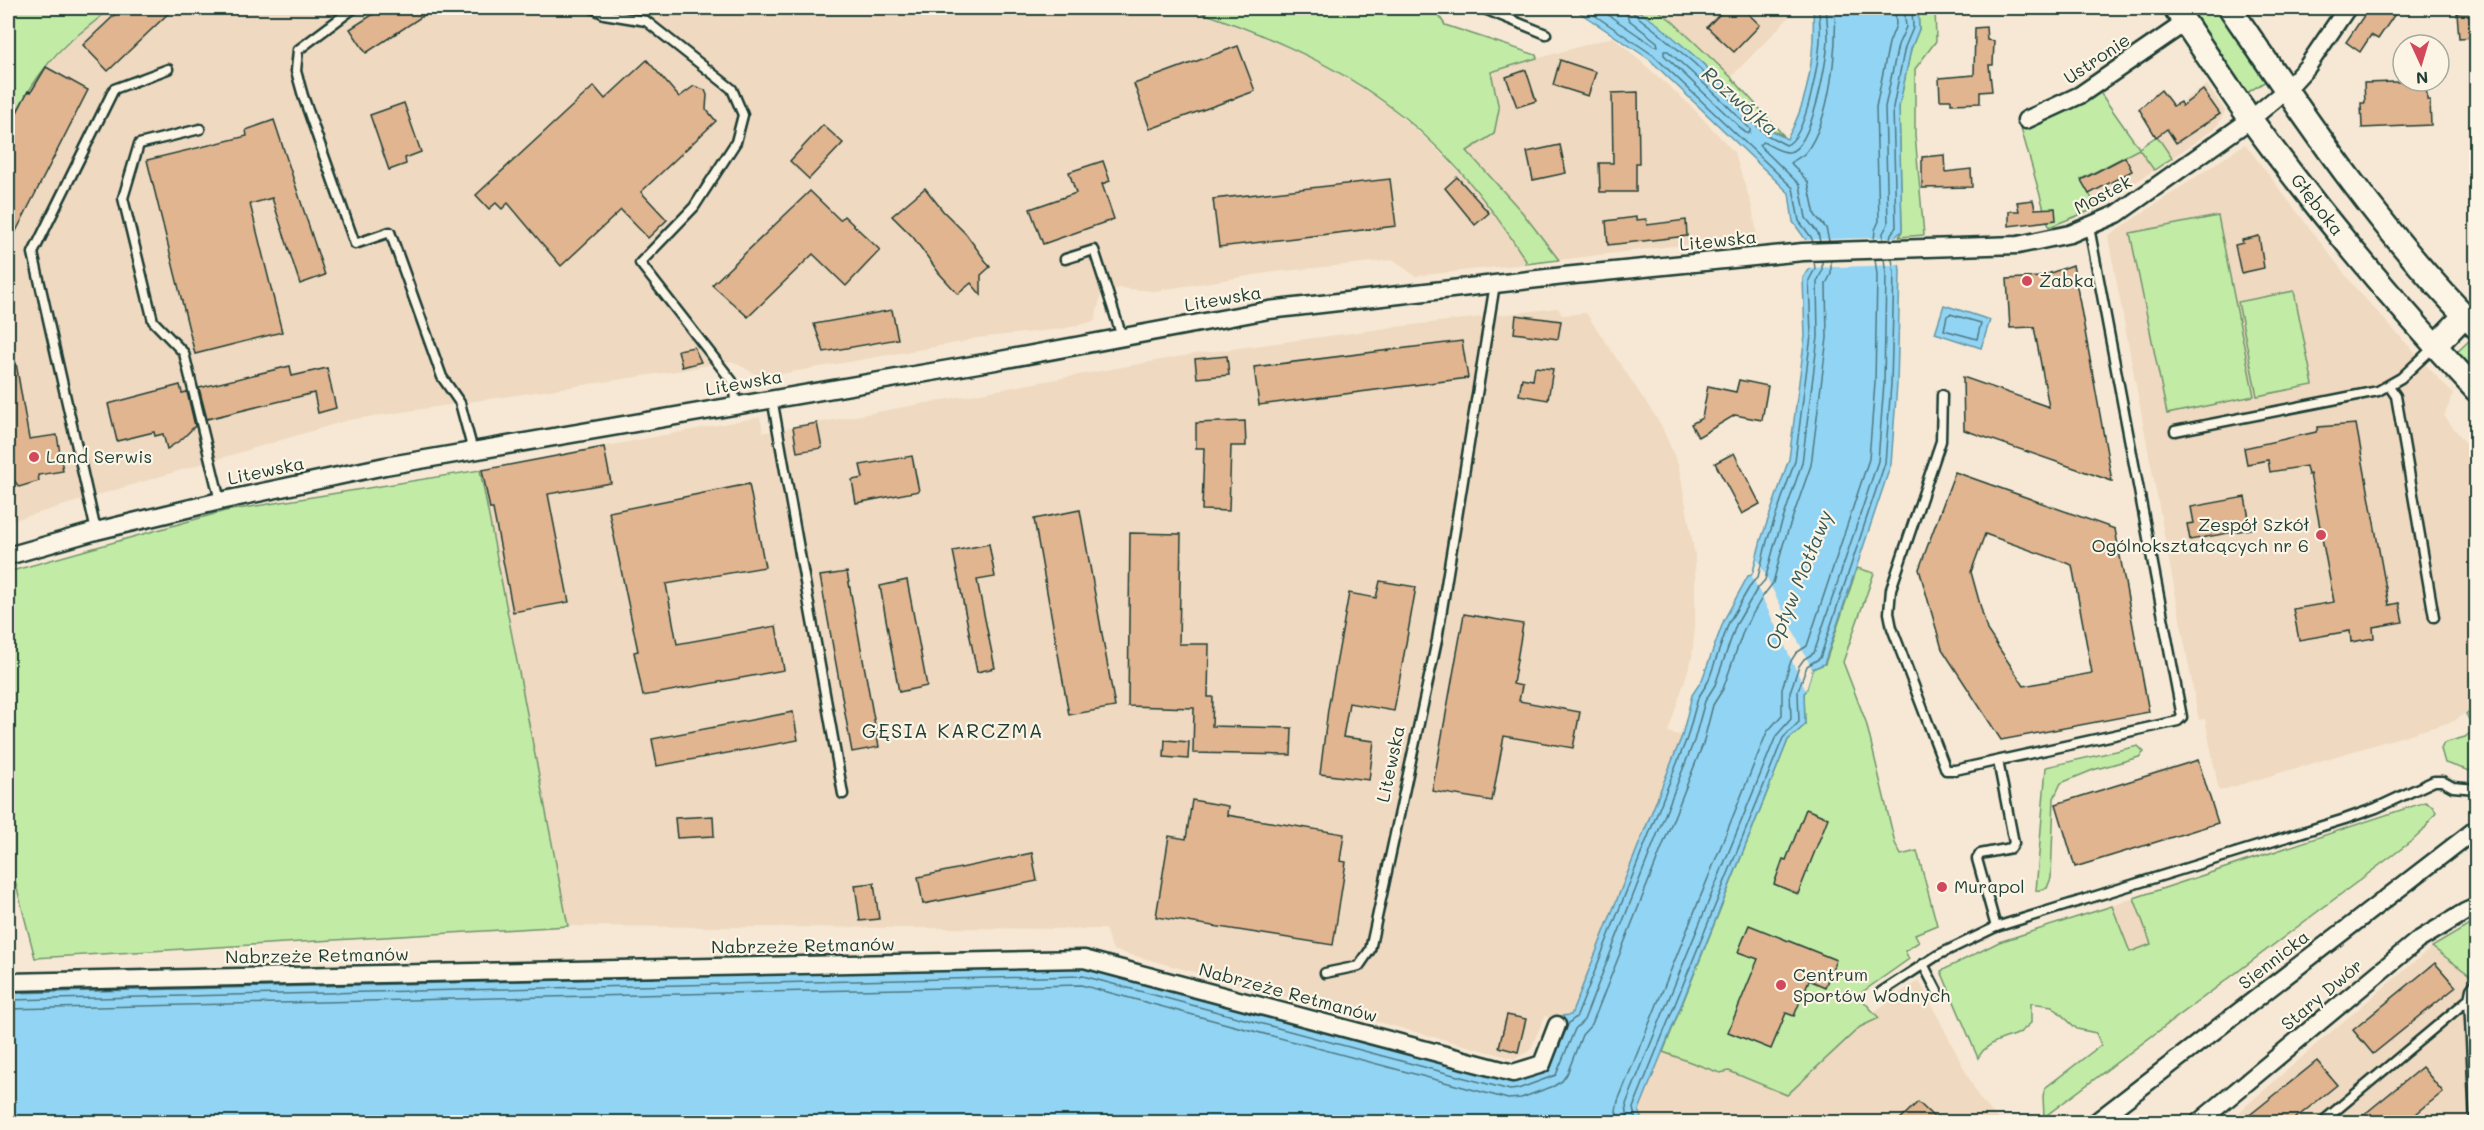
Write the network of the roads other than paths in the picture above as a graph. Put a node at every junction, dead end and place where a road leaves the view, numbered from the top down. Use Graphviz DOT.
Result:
graph roads {
  1 [pos="354,8"];
  2 [pos="592,8"];
  3 [pos="1482,8"];
  4 [pos="2230,8"];
  5 [pos="2347,8"];
  6 [pos="2180,15"];
  7 [pos="1546,34"];
  8 [pos="168,69"];
  9 [pos="2286,90"];
  10 [pos="2026,120"];
  11 [pos="2251,120"];
  12 [pos="200,129"];
  13 [pos="2089,227"];
  14 [pos="1803,252"];
  15 [pos="1065,259"];
  16 [pos="1495,284"];
  17 [pos="2471,321"];
  18 [pos="1122,337"];
  19 [pos="2435,346"];
  20 [pos="2389,386"];
  21 [pos="2476,390"];
  22 [pos="1941,395"];
  23 [pos="772,398"];
  24 [pos="736,404"];
  25 [pos="2175,430"];
  26 [pos="473,451"];
  27 [pos="220,501"];
  28 [pos="96,531"];
  29 [pos="8,556"];
  30 [pos="2434,617"];
  31 [pos="1998,761"];
  32 [pos="2476,789"];
  33 [pos="843,794"];
  34 [pos="2476,829"];
  35 [pos="2476,907"];
  36 [pos="1996,927"];
  37 [pos="1923,964"];
  38 [pos="1325,973"];
  39 [pos="8,982"];
  40 [pos="2476,982"];
  41 [pos="1937,991"];
  42 [pos="1881,992"];
  43 [pos="2469,999"];
  44 [pos="1557,1025"];
  45 [pos="2096,1122"];
  46 [pos="2199,1122"];
  47 [pos="2322,1122"];
  48 [pos="2475,1122"];
  1 -- 26 [label="lane"];
  2 -- 24 [label="lane"];
  3 -- 7 [label="lane"];
  4 -- 9 [label="street"];
  5 -- 9 [label="street, Mostek"];
  6 -- 10 [label="street, Ustronie"];
  6 -- 11 [label="street, Głęboka"];
  8 -- 28 [label="lane"];
  9 -- 11 [label="street, Mostek"];
  9 -- 17 [label="street"];
  11 -- 13 [label="street, Mostek"];
  11 -- 19 [label="street, Głęboka"];
  12 -- 27 [label="lane"];
  13 -- 14 [label="street, Mostek"];
  13 -- 31 [label="lane"];
  14 -- 16 [label="street, Litewska"];
  15 -- 18 [label="lane"];
  16 -- 18 [label="street, Litewska"];
  16 -- 38 [label="lane, Litewska"];
  17 -- 19 [label="street"];
  18 -- 23 [label="street, Litewska"];
  19 -- 20 [label="lane"];
  19 -- 21 [label="street, Głęboka"];
  20 -- 25 [label="lane"];
  20 -- 30 [label="lane"];
  22 -- 31 [label="lane"];
  23 -- 24 [label="street, Litewska"];
  23 -- 33 [label="lane"];
  24 -- 26 [label="street, Litewska"];
  26 -- 27 [label="street, Litewska"];
  27 -- 28 [label="street, Litewska"];
  28 -- 29 [label="street, Litewska"];
  31 -- 36 [label="lane"];
  32 -- 36 [label="lane"];
  34 -- 45 [label="street, Siennicka"];
  35 -- 46 [label="street, Stary Dwór"];
  36 -- 37 [label="lane"];
  37 -- 41 [label="lane"];
  37 -- 42 [label="lane"];
  39 -- 44 [label="street, Nabrzeże Retmanów"];
  40 -- 43 [label="lane"];
  43 -- 47 [label="lane"];
  43 -- 48 [label="lane"];
}
